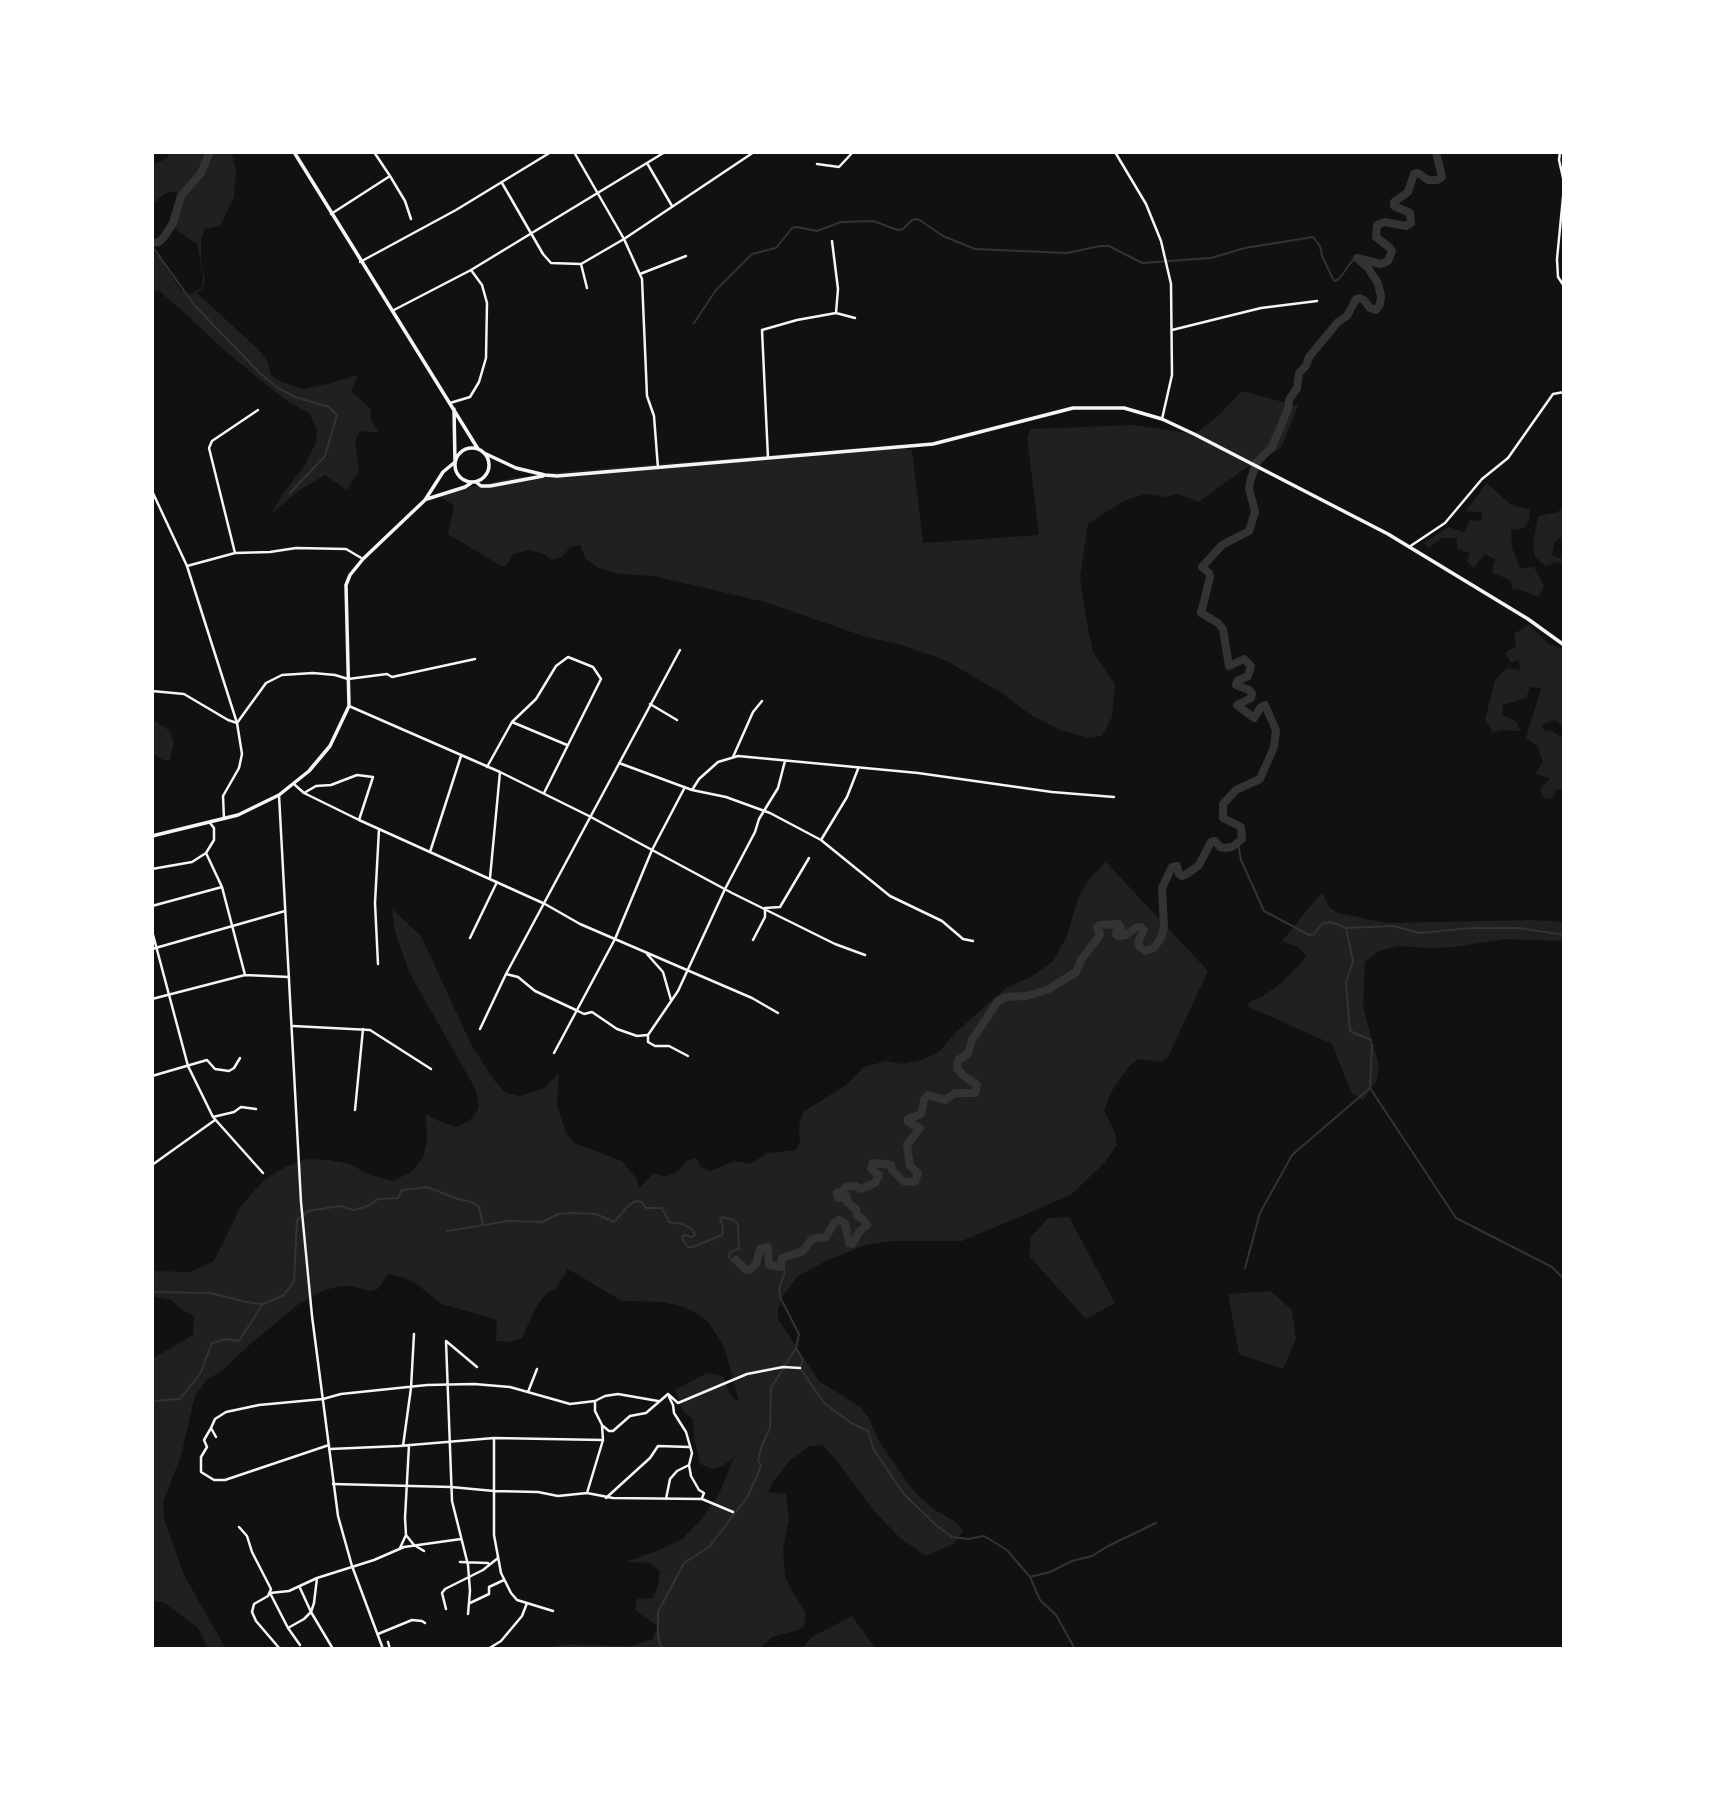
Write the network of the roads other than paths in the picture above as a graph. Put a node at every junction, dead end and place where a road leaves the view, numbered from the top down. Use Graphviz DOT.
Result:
graph roads {
  1 [pos="294,152"];
  2 [pos="374,152"];
  3 [pos="551,152"];
  4 [pos="574,152"];
  5 [pos="665,152"];
  6 [pos="754,152"];
  7 [pos="852,152"];
  8 [pos="1115,152"];
  9 [pos="1560,152"];
  10 [pos="647,163"];
  11 [pos="817,164"];
  12 [pos="390,176"];
  13 [pos="1564,182"];
  14 [pos="502,183"];
  15 [pos="1564,187"];
  16 [pos="597,193"];
  17 [pos="672,207"];
  18 [pos="331,214"];
  19 [pos="411,219"];
  20 [pos="532,233"];
  21 [pos="624,239"];
  22 [pos="832,241"];
  23 [pos="686,256"];
  24 [pos="360,262"];
  25 [pos="581,264"];
  26 [pos="471,270"];
  27 [pos="640,274"];
  28 [pos="1564,286"];
  29 [pos="587,288"];
  30 [pos="1317,301"];
  31 [pos="392,312"];
  32 [pos="836,313"];
  33 [pos="855,318"];
  34 [pos="1172,330"];
  35 [pos="1564,391"];
  36 [pos="450,403"];
  37 [pos="454,409"];
  38 [pos="258,410"];
  39 [pos="1162,419"];
  40 [pos="478,449"];
  41 [pos="484,453"];
  42 [pos="768,458"];
  43 [pos="455,461"];
  44 [pos="658,468"];
  45 [pos="545,475"];
  46 [pos="474,482"];
  47 [pos="152,491"];
  48 [pos="154,498"];
  49 [pos="425,500"];
  50 [pos="1408,548"];
  51 [pos="235,554"];
  52 [pos="363,559"];
  53 [pos="187,566"];
  54 [pos="1564,645"];
  55 [pos="680,650"];
  56 [pos="475,659"];
  57 [pos="350,679"];
  58 [pos="152,691"];
  59 [pos="762,701"];
  60 [pos="650,704"];
  61 [pos="349,706"];
  62 [pos="677,720"];
  63 [pos="512,722"];
  64 [pos="237,723"];
  65 [pos="567,745"];
  66 [pos="461,756"];
  67 [pos="733,757"];
  68 [pos="785,761"];
  69 [pos="619,763"];
  70 [pos="488,768"];
  71 [pos="858,768"];
  72 [pos="500,772"];
  73 [pos="295,785"];
  74 [pos="685,787"];
  75 [pos="692,790"];
  76 [pos="304,793"];
  77 [pos="544,793"];
  78 [pos="279,795"];
  79 [pos="1114,797"];
  80 [pos="763,811"];
  81 [pos="589,816"];
  82 [pos="224,819"];
  83 [pos="359,820"];
  84 [pos="209,822"];
  85 [pos="379,829"];
  86 [pos="152,836"];
  87 [pos="821,840"];
  88 [pos="652,850"];
  89 [pos="430,852"];
  90 [pos="206,853"];
  91 [pos="808,858"];
  92 [pos="152,869"];
  93 [pos="490,878"];
  94 [pos="497,882"];
  95 [pos="222,887"];
  96 [pos="725,889"];
  97 [pos="545,904"];
  98 [pos="152,906"];
  99 [pos="765,908"];
  100 [pos="285,911"];
  101 [pos="232,927"];
  102 [pos="152,931"];
  103 [pos="470,938"];
  104 [pos="615,939"];
  105 [pos="753,940"];
  106 [pos="973,942"];
  107 [pos="154,948"];
  108 [pos="646,953"];
  109 [pos="865,954"];
  110 [pos="378,964"];
  111 [pos="686,971"];
  112 [pos="506,974"];
  113 [pos="244,975"];
  114 [pos="289,978"];
  115 [pos="169,995"];
  116 [pos="152,999"];
  117 [pos="671,1000"];
  118 [pos="578,1011"];
  119 [pos="778,1013"];
  120 [pos="293,1026"];
  121 [pos="363,1029"];
  122 [pos="480,1029"];
  123 [pos="648,1035"];
  124 [pos="554,1053"];
  125 [pos="688,1056"];
  126 [pos="240,1058"];
  127 [pos="188,1066"];
  128 [pos="430,1069"];
  129 [pos="152,1076"];
  130 [pos="256,1109"];
  131 [pos="355,1110"];
  132 [pos="214,1119"];
  133 [pos="152,1165"];
  134 [pos="263,1173"];
  135 [pos="414,1334"];
  136 [pos="477,1367"];
  137 [pos="800,1368"];
  138 [pos="537,1369"];
  139 [pos="449,1384"];
  140 [pos="411,1388"];
  141 [pos="528,1392"];
  142 [pos="668,1394"];
  143 [pos="323,1399"];
  144 [pos="595,1401"];
  145 [pos="658,1401"];
  146 [pos="602,1425"];
  147 [pos="211,1428"];
  148 [pos="216,1437"];
  149 [pos="494,1437"];
  150 [pos="603,1440"];
  151 [pos="452,1441"];
  152 [pos="409,1445"];
  153 [pos="403,1446"];
  154 [pos="330,1447"];
  155 [pos="690,1447"];
  156 [pos="689,1465"];
  157 [pos="333,1484"];
  158 [pos="407,1487"];
  159 [pos="452,1487"];
  160 [pos="495,1491"];
  161 [pos="587,1493"];
  162 [pos="606,1498"];
  163 [pos="666,1499"];
  164 [pos="702,1499"];
  165 [pos="733,1512"];
  166 [pos="239,1527"];
  167 [pos="406,1535"];
  168 [pos="461,1539"];
  169 [pos="414,1545"];
  170 [pos="400,1549"];
  171 [pos="424,1551"];
  172 [pos="498,1559"];
  173 [pos="460,1562"];
  174 [pos="467,1562"];
  175 [pos="489,1564"];
  176 [pos="352,1566"];
  177 [pos="469,1576"];
  178 [pos="317,1578"];
  179 [pos="505,1580"];
  180 [pos="299,1587"];
  181 [pos="271,1593"];
  182 [pos="470,1603"];
  183 [pos="527,1603"];
  184 [pos="446,1609"];
  185 [pos="553,1611"];
  186 [pos="311,1612"];
  187 [pos="468,1614"];
  188 [pos="425,1623"];
  189 [pos="288,1628"];
  190 [pos="378,1634"];
  191 [pos="388,1642"];
  192 [pos="300,1645"];
  193 [pos="280,1649"];
  194 [pos="334,1649"];
  195 [pos="383,1649"];
  196 [pos="390,1649"];
  197 [pos="488,1649"];
  1 -- 18 [label="highway"];
  2 -- 12 [label="street"];
  3 -- 14 [label="street"];
  4 -- 16 [label="street"];
  5 -- 10 [label="street"];
  6 -- 17 [label="street"];
  7 -- 11 [label="street"];
  8 -- 34 [label="street"];
  9 -- 13 [label="street"];
  10 -- 16 [label="street"];
  10 -- 17 [label="street"];
  12 -- 18 [label="street"];
  12 -- 19 [label="street"];
  14 -- 20 [label="street"];
  14 -- 24 [label="street"];
  15 -- 28 [label="street"];
  16 -- 20 [label="street"];
  16 -- 21 [label="street"];
  17 -- 21 [label="street"];
  18 -- 24 [label="highway"];
  20 -- 25 [label="street"];
  20 -- 26 [label="street"];
  21 -- 25 [label="street"];
  21 -- 27 [label="street"];
  22 -- 32 [label="street"];
  23 -- 27 [label="street"];
  24 -- 31 [label="highway"];
  25 -- 29 [label="street"];
  26 -- 31 [label="street"];
  26 -- 36 [label="street"];
  27 -- 44 [label="street"];
  30 -- 34 [label="street"];
  31 -- 36 [label="highway"];
  32 -- 33 [label="street"];
  32 -- 42 [label="street"];
  34 -- 39 [label="street"];
  35 -- 50 [label="street"];
  36 -- 37 [label="highway"];
  37 -- 40 [label="highway"];
  37 -- 43 [label="highway"];
  38 -- 51 [label="street"];
  39 -- 42 [label="highway"];
  39 -- 50 [label="highway"];
  40 -- 41 [label="highway"];
  40 -- 43 [label="highway"];
  41 -- 45 [label="highway"];
  41 -- 46 [label="highway"];
  42 -- 44 [label="highway"];
  43 -- 46 [label="highway"];
  43 -- 49 [label="highway"];
  44 -- 45 [label="highway"];
  45 -- 46 [label="highway"];
  46 -- 49 [label="highway"];
  47 -- 48 [label="street"];
  48 -- 53 [label="street"];
  49 -- 52 [label="highway"];
  50 -- 54 [label="highway"];
  51 -- 52 [label="street"];
  51 -- 53 [label="street"];
  52 -- 57 [label="highway"];
  53 -- 64 [label="street"];
  55 -- 60 [label="street"];
  56 -- 57 [label="street"];
  57 -- 61 [label="highway"];
  57 -- 64 [label="street"];
  58 -- 64 [label="street"];
  59 -- 67 [label="street"];
  60 -- 62 [label="street"];
  60 -- 69 [label="street"];
  61 -- 66 [label="street"];
  61 -- 73 [label="highway"];
  63 -- 65 [label="street"];
  63 -- 65 [label="street"];
  63 -- 70 [label="street"];
  64 -- 82 [label="street"];
  65 -- 77 [label="street"];
  66 -- 70 [label="street"];
  66 -- 89 [label="street"];
  67 -- 68 [label="street"];
  67 -- 75 [label="street"];
  68 -- 71 [label="street"];
  68 -- 80 [label="street"];
  69 -- 74 [label="street"];
  69 -- 81 [label="street"];
  70 -- 72 [label="street"];
  71 -- 79 [label="street"];
  71 -- 87 [label="street"];
  72 -- 77 [label="street"];
  72 -- 93 [label="street"];
  73 -- 76 [label="street"];
  73 -- 78 [label="highway"];
  74 -- 75 [label="street"];
  74 -- 88 [label="street"];
  75 -- 80 [label="street"];
  76 -- 83 [label="street"];
  76 -- 83 [label="street"];
  77 -- 81 [label="street"];
  78 -- 82 [label="highway"];
  78 -- 100 [label="street"];
  80 -- 87 [label="street"];
  80 -- 96 [label="street"];
  81 -- 88 [label="street"];
  81 -- 97 [label="street"];
  82 -- 84 [label="highway"];
  83 -- 85 [label="street"];
  84 -- 86 [label="highway"];
  84 -- 90 [label="street"];
  85 -- 89 [label="street"];
  85 -- 110 [label="street"];
  87 -- 106 [label="street"];
  88 -- 96 [label="street"];
  88 -- 104 [label="street"];
  89 -- 93 [label="street"];
  90 -- 92 [label="street"];
  90 -- 95 [label="street"];
  91 -- 99 [label="street"];
  93 -- 94 [label="street"];
  94 -- 97 [label="street"];
  94 -- 103 [label="street"];
  95 -- 98 [label="street"];
  95 -- 101 [label="street"];
  96 -- 99 [label="street"];
  96 -- 111 [label="street"];
  97 -- 104 [label="street"];
  97 -- 112 [label="street"];
  99 -- 105 [label="street"];
  99 -- 109 [label="street"];
  100 -- 101 [label="street"];
  100 -- 114 [label="street"];
  101 -- 107 [label="street"];
  101 -- 113 [label="street"];
  102 -- 107 [label="street"];
  104 -- 108 [label="street"];
  104 -- 118 [label="street"];
  107 -- 115 [label="street"];
  108 -- 111 [label="street"];
  108 -- 117 [label="street"];
  111 -- 117 [label="street"];
  111 -- 119 [label="street"];
  112 -- 118 [label="street"];
  112 -- 122 [label="street"];
  113 -- 114 [label="street"];
  113 -- 115 [label="street"];
  114 -- 120 [label="street"];
  115 -- 116 [label="street"];
  115 -- 127 [label="street"];
  117 -- 123 [label="street"];
  118 -- 123 [label="street"];
  118 -- 124 [label="street"];
  120 -- 121 [label="street"];
  120 -- 143 [label="street"];
  121 -- 128 [label="street"];
  121 -- 131 [label="street"];
  123 -- 125 [label="street"];
  126 -- 127 [label="street"];
  127 -- 129 [label="street"];
  127 -- 132 [label="street"];
  130 -- 132 [label="street"];
  132 -- 133 [label="street"];
  132 -- 134 [label="street"];
  135 -- 140 [label="street"];
  136 -- 139 [label="street"];
  137 -- 142 [label="street"];
  138 -- 141 [label="street"];
  139 -- 140 [label="street"];
  139 -- 141 [label="street"];
  139 -- 151 [label="street"];
  140 -- 143 [label="street"];
  140 -- 153 [label="street"];
  141 -- 144 [label="street"];
  142 -- 145 [label="street"];
  142 -- 155 [label="street"];
  143 -- 147 [label="street"];
  143 -- 154 [label="street"];
  144 -- 145 [label="street"];
  144 -- 146 [label="street"];
  145 -- 146 [label="street"];
  146 -- 150 [label="street"];
  147 -- 148 [label="street"];
  147 -- 154 [label="street"];
  149 -- 150 [label="street"];
  149 -- 151 [label="street"];
  149 -- 160 [label="street"];
  150 -- 161 [label="street"];
  151 -- 152 [label="street"];
  151 -- 159 [label="street"];
  152 -- 153 [label="street"];
  152 -- 158 [label="street"];
  153 -- 154 [label="street"];
  154 -- 157 [label="street"];
  155 -- 156 [label="street"];
  155 -- 162 [label="street"];
  156 -- 163 [label="street"];
  156 -- 164 [label="street"];
  157 -- 158 [label="street"];
  157 -- 176 [label="street"];
  158 -- 159 [label="street"];
  158 -- 167 [label="street"];
  159 -- 160 [label="street"];
  159 -- 168 [label="street"];
  160 -- 161 [label="street"];
  160 -- 172 [label="street"];
  161 -- 162 [label="street"];
  162 -- 163 [label="street"];
  163 -- 164 [label="street"];
  164 -- 165 [label="street"];
  166 -- 181 [label="street"];
  167 -- 169 [label="street"];
  167 -- 170 [label="street"];
  168 -- 169 [label="street"];
  168 -- 174 [label="street"];
  169 -- 170 [label="street"];
  169 -- 171 [label="street"];
  170 -- 176 [label="street"];
  172 -- 175 [label="street"];
  172 -- 179 [label="street"];
  173 -- 174 [label="street"];
  174 -- 175 [label="street"];
  174 -- 177 [label="street"];
  175 -- 177 [label="street"];
  176 -- 178 [label="street"];
  176 -- 190 [label="street"];
  177 -- 182 [label="street"];
  177 -- 184 [label="street"];
  178 -- 180 [label="street"];
  178 -- 186 [label="street"];
  179 -- 182 [label="street"];
  179 -- 183 [label="street"];
  180 -- 181 [label="street"];
  180 -- 186 [label="street"];
  181 -- 189 [label="street"];
  181 -- 193 [label="street"];
  182 -- 187 [label="street"];
  183 -- 185 [label="street"];
  183 -- 197 [label="street"];
  186 -- 189 [label="street"];
  186 -- 194 [label="street"];
  188 -- 190 [label="street"];
  189 -- 192 [label="street"];
  190 -- 195 [label="street"];
  191 -- 196 [label="street"];
}
